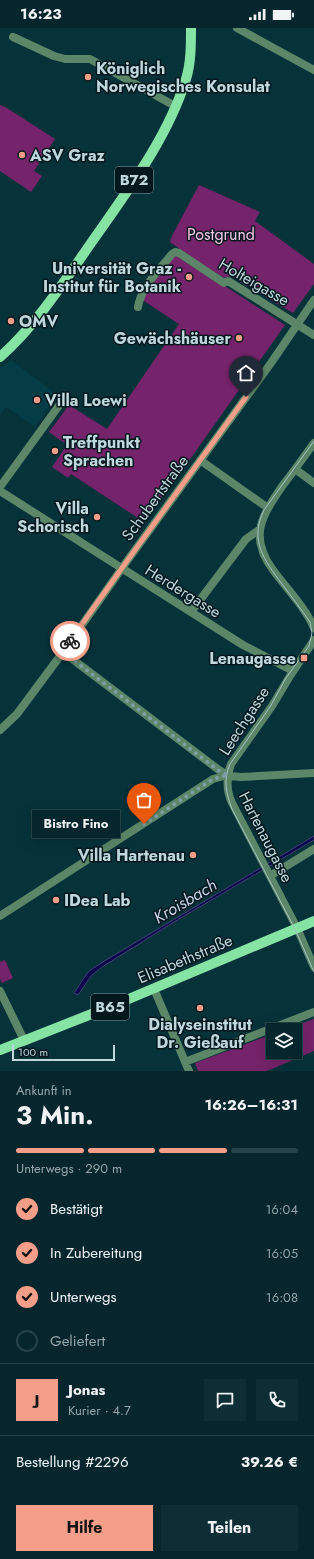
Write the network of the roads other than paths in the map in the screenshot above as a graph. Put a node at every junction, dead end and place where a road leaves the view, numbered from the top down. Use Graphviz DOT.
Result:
graph roads {
  1 [pos="191,28"];
  2 [pos="237,28"];
  3 [pos="13,37"];
  4 [pos="314,70"];
  5 [pos="175,106"];
  6 [pos="314,300"];
  7 [pos="138,307"];
  8 [pos="297,324"];
  9 [pos="314,335"];
  10 [pos="0,357"];
  11 [pos="63,400"];
  12 [pos="314,443"];
  13 [pos="200,460"];
  14 [pos="295,469"];
  15 [pos="314,483"];
  16 [pos="0,488"];
  17 [pos="0,491"];
  18 [pos="268,508"];
  19 [pos="259,530"];
  20 [pos="121,568"];
  21 [pos="191,612"];
  22 [pos="314,628"];
  23 [pos="314,640"];
  24 [pos="63,652"];
  25 [pos="293,671"];
  26 [pos="0,730"];
  27 [pos="314,773"];
  28 [pos="228,775"];
  29 [pos="314,849"];
  30 [pos="267,869"];
  31 [pos="0,916"];
  32 [pos="314,921"];
  33 [pos="298,928"];
  34 [pos="314,967"];
  35 [pos="154,989"];
  36 [pos="0,992"];
  37 [pos="314,1012"];
  38 [pos="24,1040"];
  39 [pos="0,1050"];
  40 [pos="185,1062"];
  41 [pos="189,1071"];
  1 -- 5 [label="main road, B72"];
  2 -- 4 [label="street"];
  3 -- 5 [label="street"];
  5 -- 10 [label="main road, B72"];
  6 -- 8 [label="street, Schubertstraße"];
  7 -- 8 [label="street, Holteigasse"];
  8 -- 9 [label="street, Holteigasse"];
  8 -- 13 [label="street, Schubertstraße"];
  11 -- 16 [label="street"];
  12 -- 14 [label="street"];
  13 -- 18 [label="street"];
  13 -- 20 [label="street, Schubertstraße"];
  14 -- 15 [label="street"];
  14 -- 18 [label="street"];
  17 -- 20 [label="street, Herdergasse"];
  18 -- 19 [label="street"];
  19 -- 21 [label="street"];
  19 -- 22 [label="street"];
  20 -- 21 [label="street, Herdergasse"];
  20 -- 24 [label="street, Schubertstraße"];
  21 -- 25 [label="street, Herdergasse"];
  23 -- 25 [label="street, Leechgasse"];
  24 -- 26 [label="street, Schubertstraße"];
  24 -- 28 [label="street, Hartenaugasse"];
  25 -- 28 [label="street, Leechgasse"];
  27 -- 28 [label="street"];
  28 -- 30 [label="street, Hartenaugasse"];
  28 -- 31 [label="street, Leechgasse"];
  29 -- 30 [label="street"];
  30 -- 33 [label="street, Hartenaugasse"];
  32 -- 33 [label="main road, Elisabethstraße / B65"];
  33 -- 34 [label="street, Hartenaugasse"];
  33 -- 35 [label="main road, Elisabethstraße / B65"];
  35 -- 38 [label="main road, Elisabethstraße / B65"];
  35 -- 40 [label="street"];
  36 -- 38 [label="street"];
  37 -- 40 [label="street"];
  38 -- 39 [label="main road, Elisabethstraße / B65"];
  40 -- 41 [label="street"];
}
